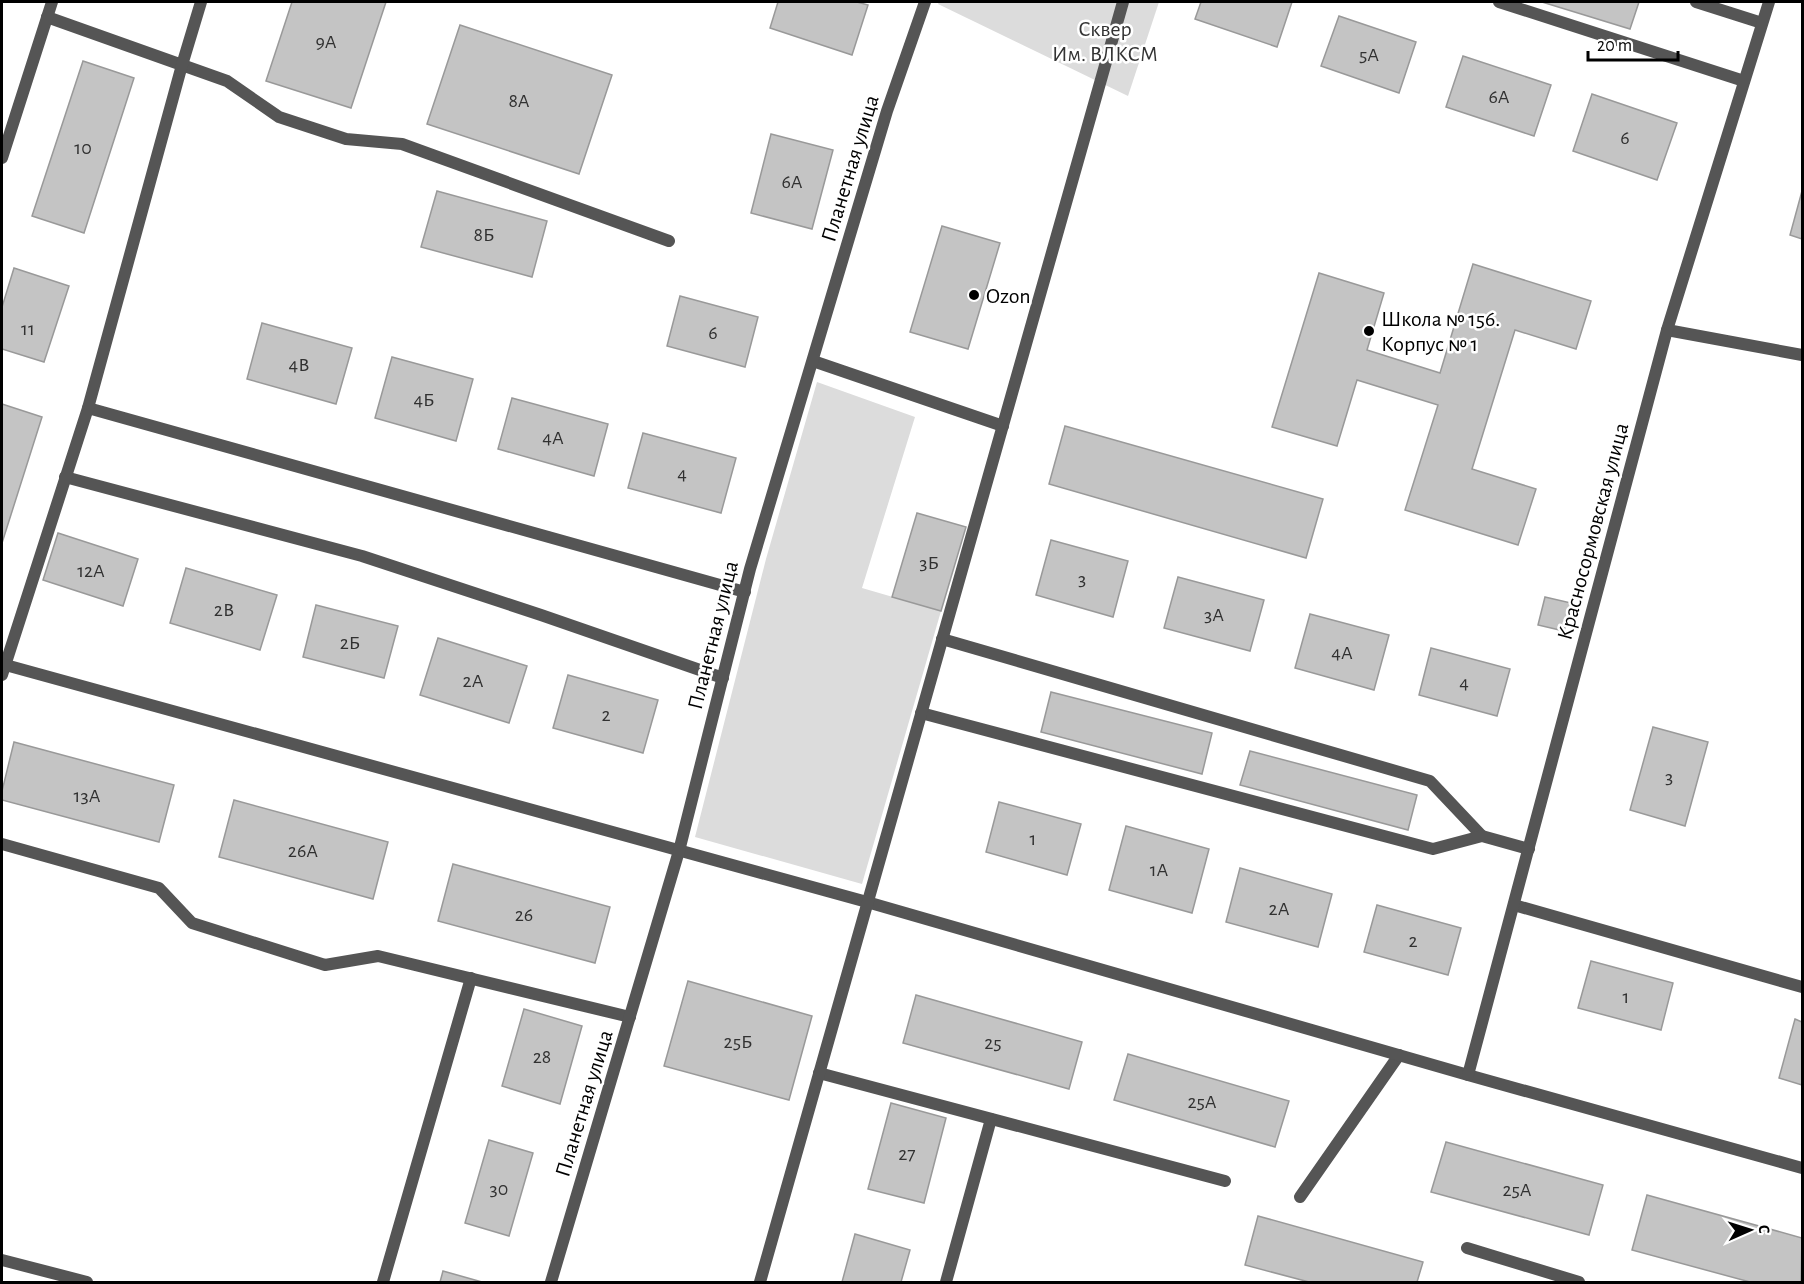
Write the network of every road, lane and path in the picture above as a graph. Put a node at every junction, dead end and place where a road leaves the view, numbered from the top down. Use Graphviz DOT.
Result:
graph roads {
  1 [pos="52,2"];
  2 [pos="201,2"];
  3 [pos="925,2"];
  4 [pos="1123,2"];
  5 [pos="1499,2"];
  6 [pos="1696,2"];
  7 [pos="1769,2"];
  8 [pos="47,17"];
  9 [pos="1762,23"];
  10 [pos="182,65"];
  11 [pos="1744,81"];
  12 [pos="2,158"];
  13 [pos="669,241"];
  14 [pos="1667,330"];
  15 [pos="1803,355"];
  16 [pos="813,361"];
  17 [pos="88,408"];
  18 [pos="1003,426"];
  19 [pos="65,477"];
  20 [pos="745,592"];
  21 [pos="942,639"];
  22 [pos="2,668"];
  23 [pos="723,678"];
  24 [pos="921,713"];
  25 [pos="1482,836"];
  26 [pos="2,844"];
  27 [pos="1529,849"];
  28 [pos="679,851"];
  29 [pos="867,902"];
  30 [pos="1514,905"];
  31 [pos="471,978"];
  32 [pos="1803,987"];
  33 [pos="630,1017"];
  34 [pos="1399,1055"];
  35 [pos="819,1073"];
  36 [pos="1468,1075"];
  37 [pos="991,1119"];
  38 [pos="1803,1168"];
  39 [pos="1225,1181"];
  40 [pos="1300,1197"];
  41 [pos="1467,1248"];
  42 [pos="2,1260"];
  43 [pos="87,1282"];
  44 [pos="383,1282"];
  45 [pos="551,1282"];
  46 [pos="760,1282"];
  47 [pos="946,1282"];
  48 [pos="1579,1282"];
  1 -- 8 [label="street"];
  2 -- 10 [label="street"];
  3 -- 16 [label="street, Планетная улица"];
  4 -- 18 [label="street"];
  5 -- 11 [label="street"];
  6 -- 9 [label="street"];
  7 -- 9 [label="street, Красносормовская улица"];
  8 -- 10 [label="street"];
  8 -- 12 [label="street"];
  9 -- 11 [label="street, Красносормовская улица"];
  10 -- 13 [label="street"];
  10 -- 17 [label="street"];
  11 -- 14 [label="street, Красносормовская улица"];
  14 -- 15 [label="street"];
  14 -- 27 [label="street, Красносормовская улица"];
  16 -- 18 [label="street"];
  16 -- 20 [label="street, Планетная улица"];
  17 -- 19 [label="street"];
  17 -- 20 [label="street"];
  18 -- 21 [label="street"];
  19 -- 22 [label="street"];
  19 -- 23 [label="street"];
  20 -- 23 [label="street, Планетная улица"];
  21 -- 24 [label="street"];
  21 -- 25 [label="street"];
  22 -- 28 [label="street"];
  23 -- 28 [label="street, Планетная улица"];
  24 -- 25 [label="street"];
  24 -- 29 [label="street"];
  25 -- 27 [label="street"];
  26 -- 31 [label="street"];
  27 -- 30 [label="street, Красносормовская улица"];
  28 -- 29 [label="street"];
  28 -- 33 [label="street, Планетная улица"];
  29 -- 34 [label="street"];
  29 -- 35 [label="street"];
  30 -- 32 [label="street"];
  30 -- 36 [label="street, Красносормовская улица"];
  31 -- 33 [label="street"];
  31 -- 44 [label="street"];
  33 -- 45 [label="street, Планетная улица"];
  34 -- 36 [label="street"];
  34 -- 40 [label="street"];
  35 -- 37 [label="street"];
  35 -- 46 [label="street"];
  36 -- 38 [label="street"];
  37 -- 39 [label="street"];
  37 -- 47 [label="street"];
  41 -- 48 [label="street"];
  42 -- 43 [label="street"];
}
